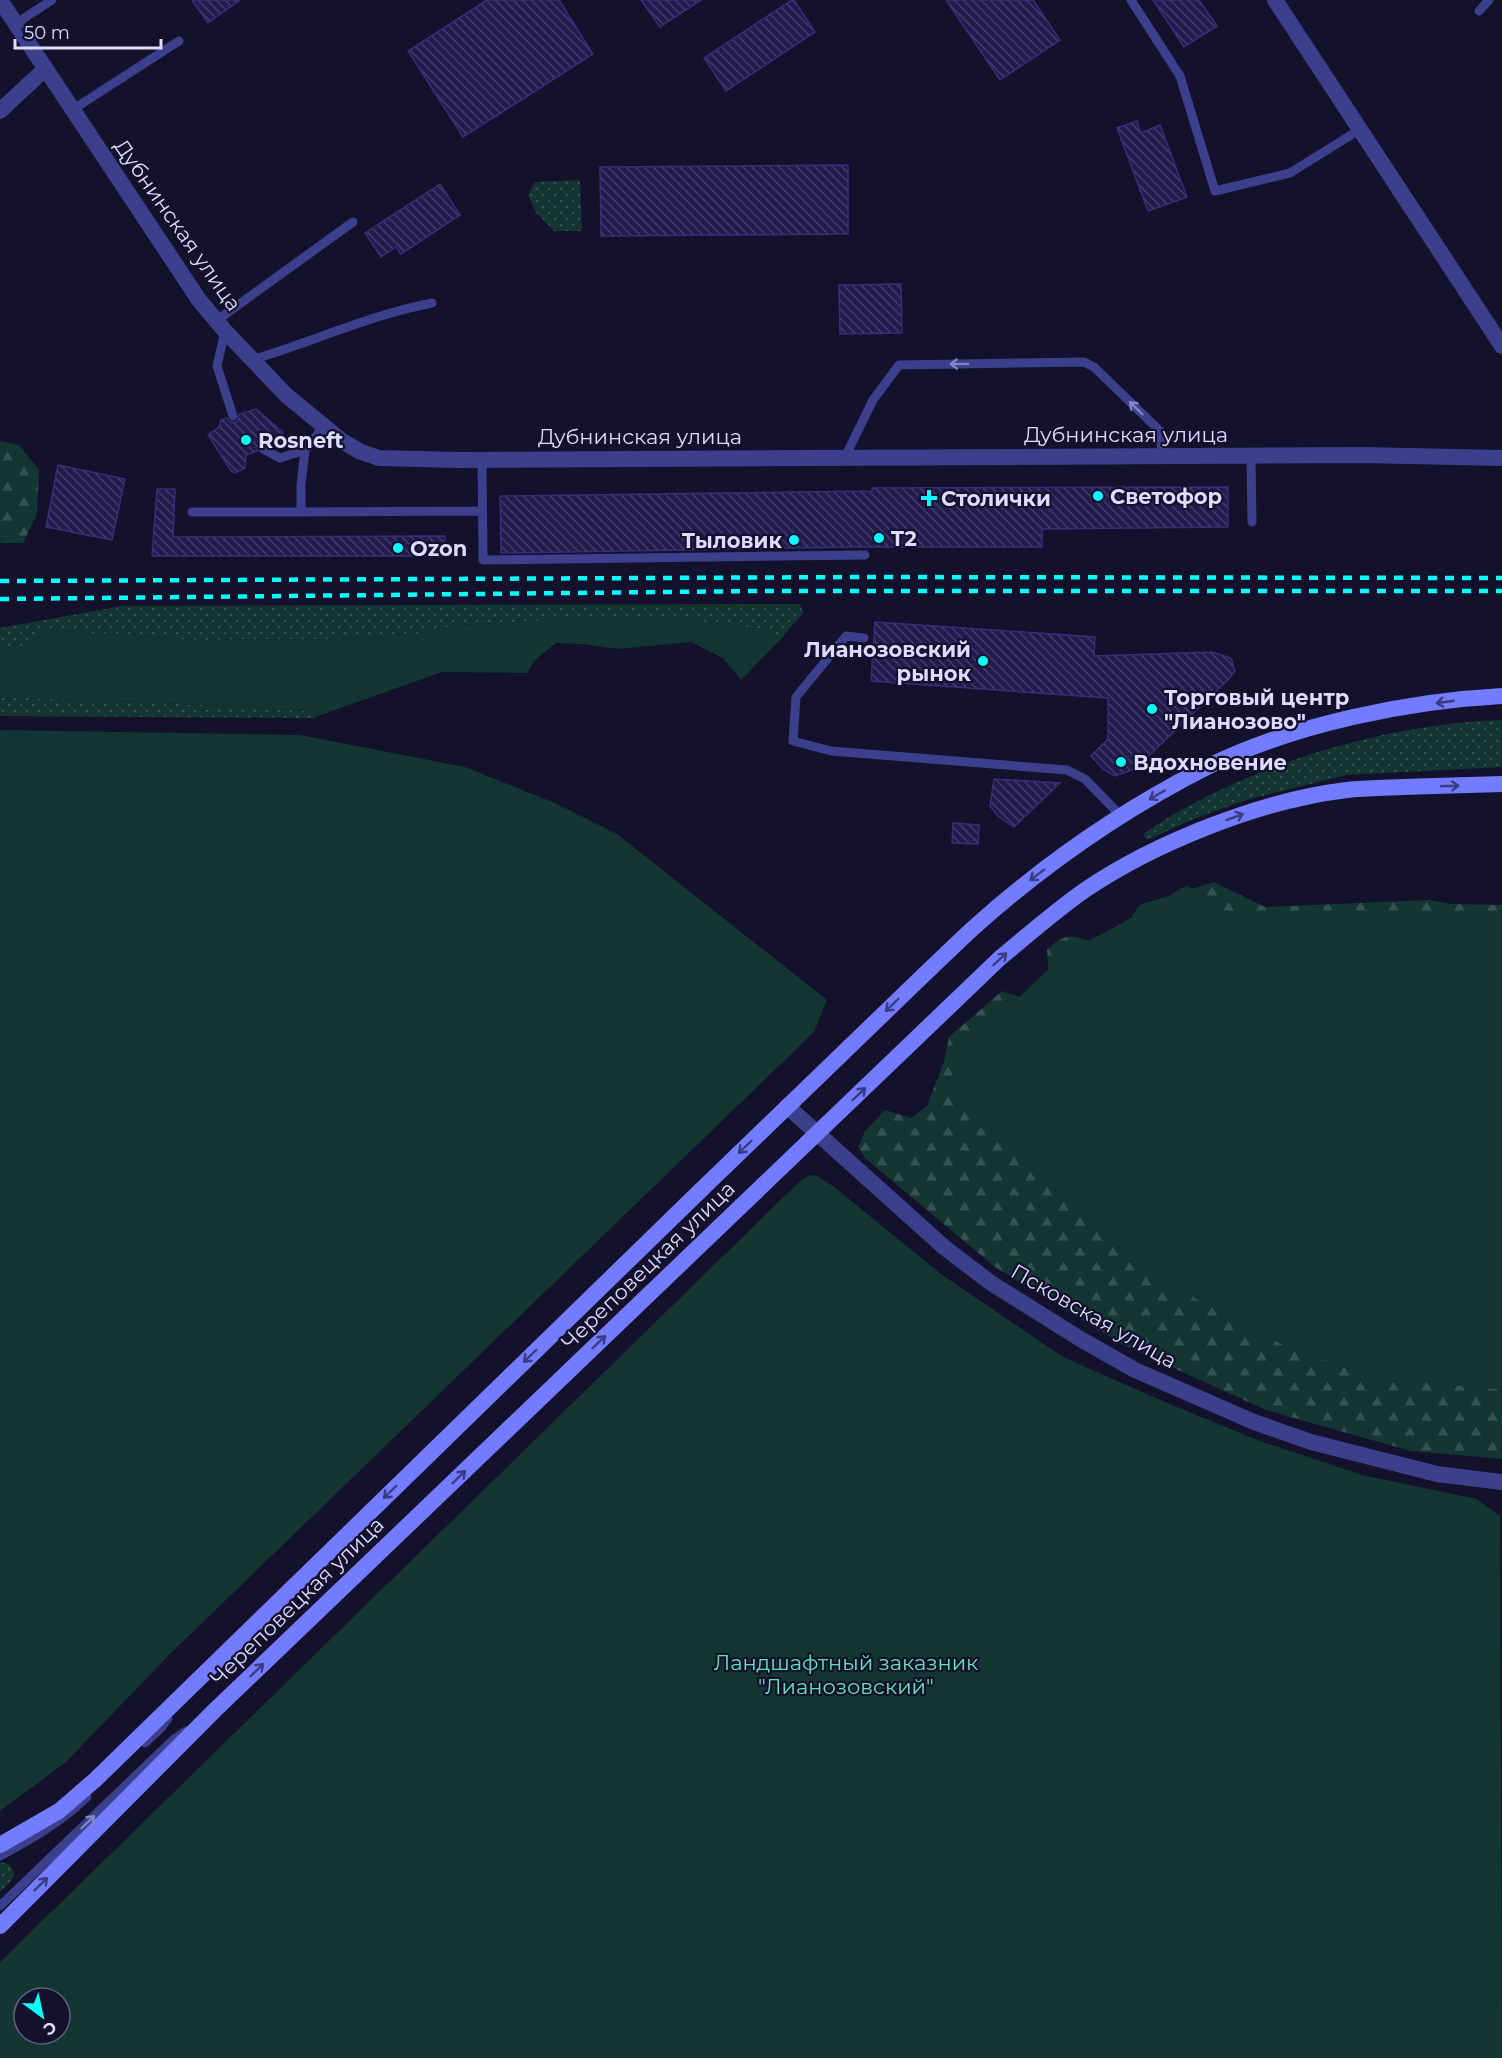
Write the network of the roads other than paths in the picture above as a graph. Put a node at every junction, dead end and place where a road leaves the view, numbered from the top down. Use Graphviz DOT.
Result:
graph roads {
  1 [pos="0,0"];
  2 [pos="52,0"];
  3 [pos="1131,0"];
  4 [pos="1275,0"];
  5 [pos="1489,0"];
  6 [pos="1479,11"];
  7 [pos="15,24"];
  8 [pos="178,41"];
  9 [pos="45,69"];
  10 [pos="72,110"];
  11 [pos="0,111"];
  12 [pos="1359,130"];
  13 [pos="353,222"];
  14 [pos="432,303"];
  15 [pos="220,326"];
  16 [pos="1502,346"];
  17 [pos="251,360"];
  18 [pos="233,416"];
  19 [pos="324,426"];
  20 [pos="263,449"];
  21 [pos="305,450"];
  22 [pos="1162,456"];
  23 [pos="1251,456"];
  24 [pos="845,458"];
  25 [pos="1502,458"];
  26 [pos="482,459"];
  27 [pos="482,511"];
  28 [pos="192,512"];
  29 [pos="301,512"];
  30 [pos="1252,522"];
  31 [pos="865,555"];
  32 [pos="864,638"];
  33 [pos="1502,696"];
  34 [pos="1502,784"];
  35 [pos="1121,816"];
  36 [pos="787,1106"];
  37 [pos="817,1134"];
  38 [pos="1502,1482"];
  39 [pos="189,1689"];
  40 [pos="215,1710"];
  41 [pos="0,1845"];
  42 [pos="0,1856"];
  43 [pos="0,1906"];
  44 [pos="0,1926"];
  1 -- 7 [label="street, Дубнинская улица"];
  2 -- 7 [label="lane"];
  3 -- 12 [label="lane"];
  4 -- 12 [label="street"];
  5 -- 6 [label="lane"];
  7 -- 9 [label="street, Дубнинская улица"];
  8 -- 10 [label="lane"];
  9 -- 10 [label="street, Дубнинская улица"];
  9 -- 11 [label="street"];
  10 -- 15 [label="street, Дубнинская улица"];
  12 -- 16 [label="street"];
  13 -- 15 [label="lane"];
  14 -- 17 [label="lane"];
  15 -- 17 [label="street, Дубнинская улица"];
  15 -- 18 [label="lane"];
  17 -- 19 [label="street, Дубнинская улица"];
  19 -- 21 [label="lane"];
  19 -- 26 [label="street, Дубнинская улица"];
  20 -- 21 [label="lane"];
  21 -- 29 [label="lane"];
  22 -- 23 [label="street, Дубнинская улица"];
  22 -- 24 [label="street, Дубнинская улица"];
  22 -- 24 [label="lane, one-way"];
  23 -- 25 [label="street, Дубнинская улица"];
  23 -- 30 [label="lane"];
  24 -- 26 [label="street, Дубнинская улица"];
  26 -- 27 [label="lane"];
  27 -- 29 [label="lane"];
  27 -- 31 [label="lane"];
  28 -- 29 [label="lane"];
  32 -- 35 [label="lane"];
  33 -- 35 [label="main road, Череповецкая улица, one-way"];
  37 -- 34 [label="main road, Череповецкая улица, one-way"];
  35 -- 36 [label="main road, Череповецкая улица, one-way"];
  36 -- 37 [label="street, Псковская улица"];
  36 -- 39 [label="main road, Череповецкая улица, one-way"];
  37 -- 38 [label="street, Псковская улица"];
  40 -- 37 [label="main road, Череповецкая улица, one-way"];
  39 -- 41 [label="main road, Череповецкая улица"];
  39 -- 42 [label="lane, Череповецкая улица"];
  43 -- 40 [label="lane, Череповецкая улица, one-way"];
  44 -- 40 [label="main road, Череповецкая улица, one-way"];
}
